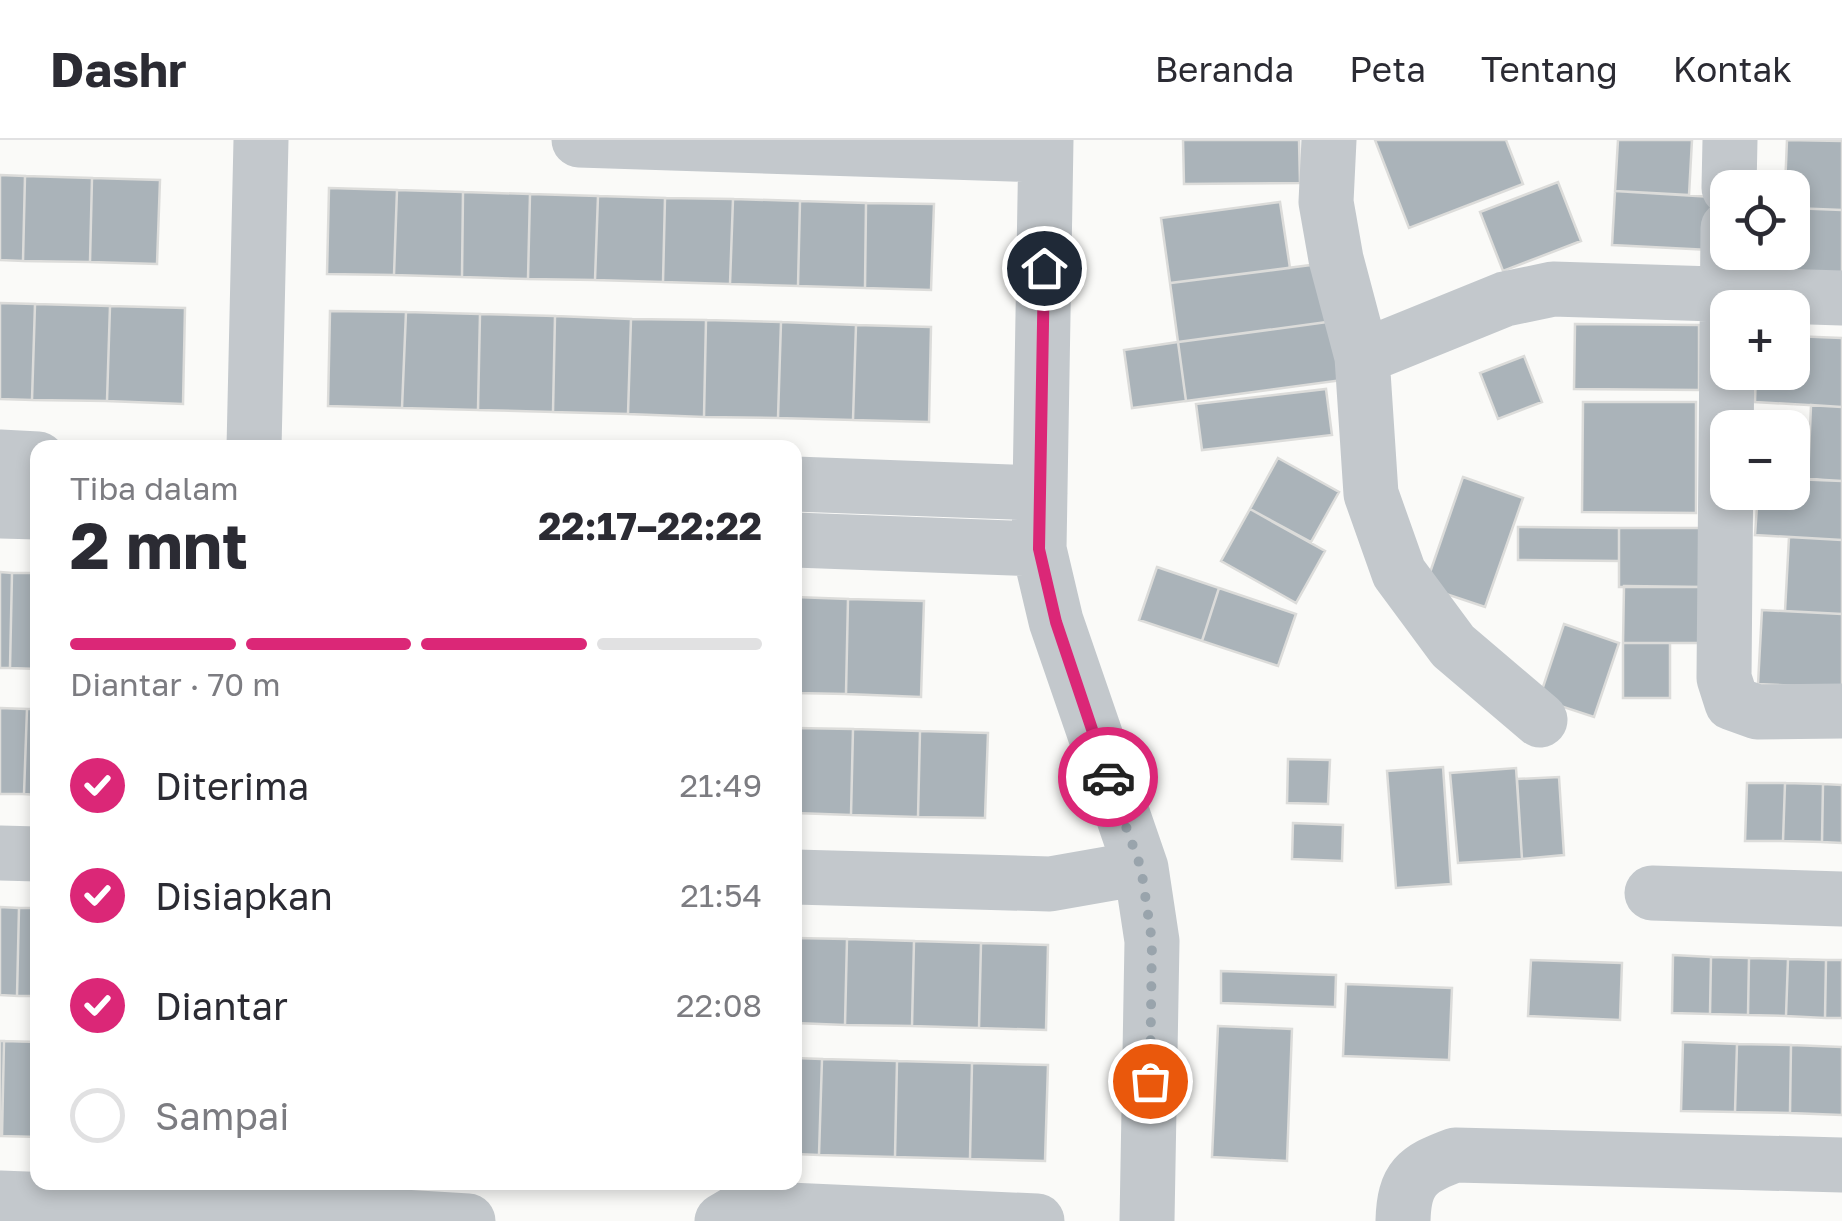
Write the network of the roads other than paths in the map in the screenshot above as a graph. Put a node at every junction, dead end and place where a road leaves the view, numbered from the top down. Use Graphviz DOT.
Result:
graph roads {
  1 [pos="261,140"];
  2 [pos="580,140"];
  3 [pos="1328,140"];
  4 [pos="1730,140"];
  5 [pos="1046,147"];
  6 [pos="1729,170"];
  7 [pos="1710,294"];
  8 [pos="1810,297"];
  9 [pos="1842,298"];
  10 [pos="1362,357"];
  11 [pos="1726,390"];
  12 [pos="254,440"];
  13 [pos="0,457"];
  14 [pos="30,458"];
  15 [pos="802,484"];
  16 [pos="1040,493"];
  17 [pos="0,510"];
  18 [pos="30,512"];
  19 [pos="802,540"];
  20 [pos="1039,549"];
  21 [pos="1842,711"];
  22 [pos="1540,720"];
  23 [pos="0,853"];
  24 [pos="30,854"];
  25 [pos="1141,868"];
  26 [pos="802,877"];
  27 [pos="1652,893"];
  28 [pos="1842,899"];
  29 [pos="1842,1164"];
  30 [pos="0,1198"];
  31 [pos="235,1204"];
  32 [pos="468,1221"];
  33 [pos="722,1221"];
  34 [pos="1037,1221"];
  35 [pos="1147,1221"];
  36 [pos="1403,1221"];
  1 -- 12 [label="street"];
  2 -- 5 [label="street"];
  3 -- 10 [label="street"];
  4 -- 6 [label="street"];
  5 -- 16 [label="street"];
  7 -- 10 [label="street"];
  8 -- 9 [label="street"];
  10 -- 22 [label="street"];
  11 -- 21 [label="street"];
  13 -- 14 [label="street"];
  15 -- 16 [label="street"];
  16 -- 20 [label="street"];
  17 -- 18 [label="street"];
  19 -- 20 [label="street"];
  20 -- 25 [label="street"];
  23 -- 24 [label="street"];
  25 -- 26 [label="street"];
  25 -- 35 [label="street"];
  27 -- 28 [label="street"];
  29 -- 36 [label="street"];
  30 -- 31 [label="street"];
  31 -- 32 [label="street"];
  33 -- 34 [label="street"];
}
